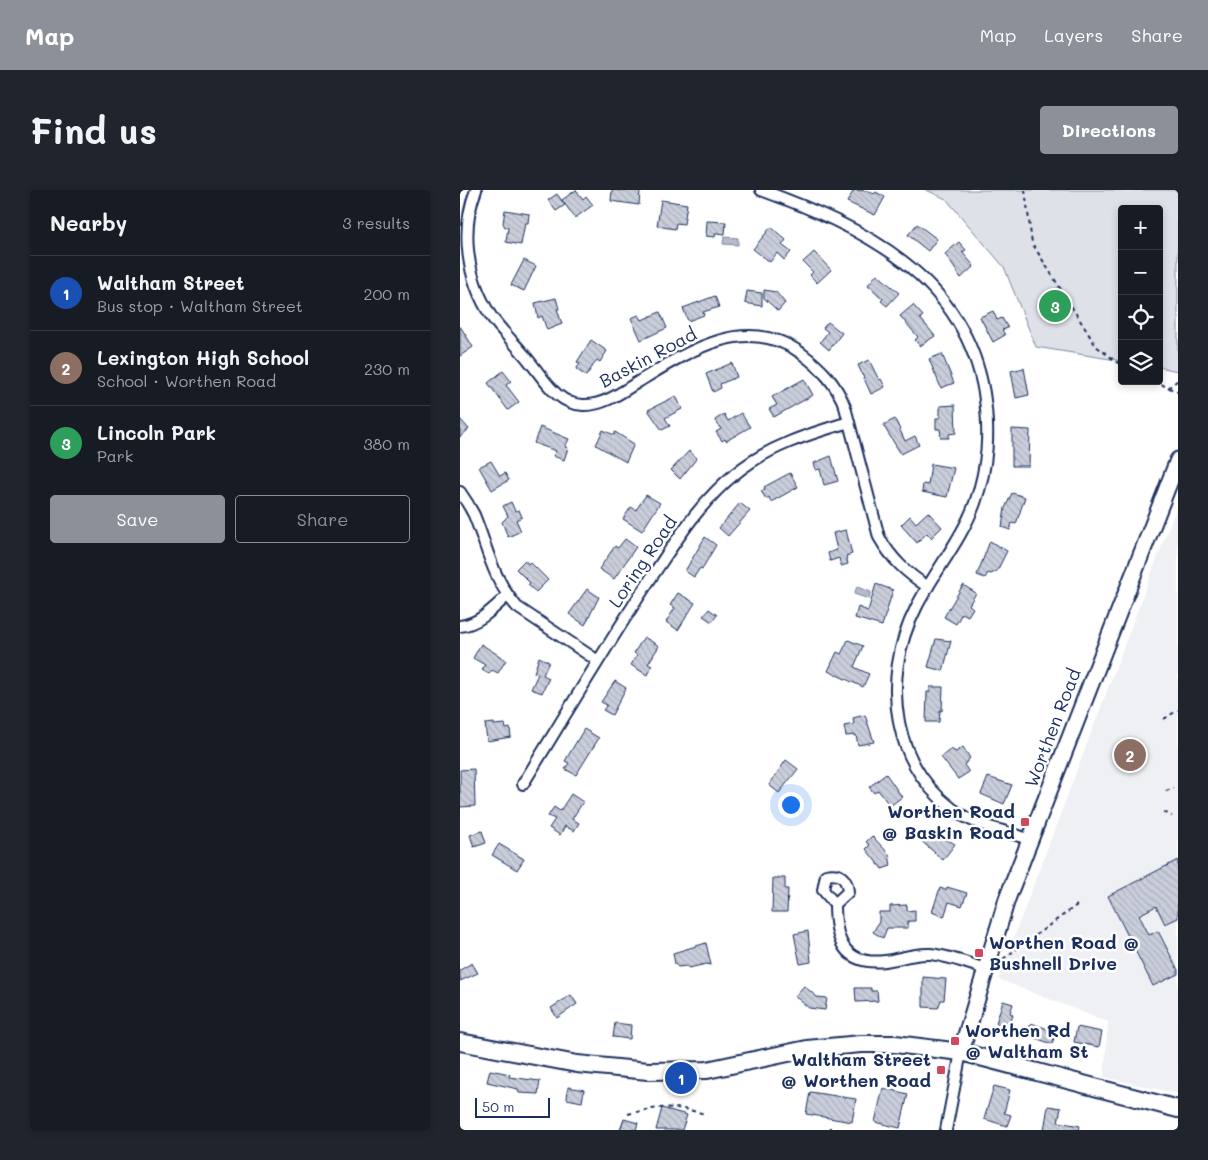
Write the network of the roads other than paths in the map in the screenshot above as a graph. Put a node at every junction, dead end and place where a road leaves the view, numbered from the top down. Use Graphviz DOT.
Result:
graph roads {
  1 [pos="476,190"];
  2 [pos="761,190"];
  3 [pos="849,422"];
  4 [pos="1178,460"];
  5 [pos="460,492"];
  6 [pos="928,587"];
  7 [pos="507,596"];
  8 [pos="460,626"];
  9 [pos="598,661"];
  10 [pos="523,784"];
  11 [pos="1030,840"];
  12 [pos="835,904"];
  13 [pos="985,969"];
  14 [pos="460,1042"];
  15 [pos="961,1052"];
  16 [pos="1178,1109"];
  17 [pos="946,1130"];
  1 -- 3 [label="street, Baskin Road"];
  2 -- 6 [label="street"];
  3 -- 6 [label="street, Baskin Road"];
  3 -- 9 [label="street, Loring Road"];
  4 -- 11 [label="main road, Worthen Road"];
  5 -- 7 [label="street"];
  6 -- 11 [label="street"];
  7 -- 8 [label="street"];
  7 -- 9 [label="street"];
  9 -- 10 [label="street, Loring Road"];
  11 -- 13 [label="main road, Worthen Road"];
  12 -- 13 [label="street"];
  13 -- 15 [label="main road, Worthen Road"];
  14 -- 15 [label="main road"];
  15 -- 16 [label="main road"];
  15 -- 17 [label="street, Worthen Road"];
}
